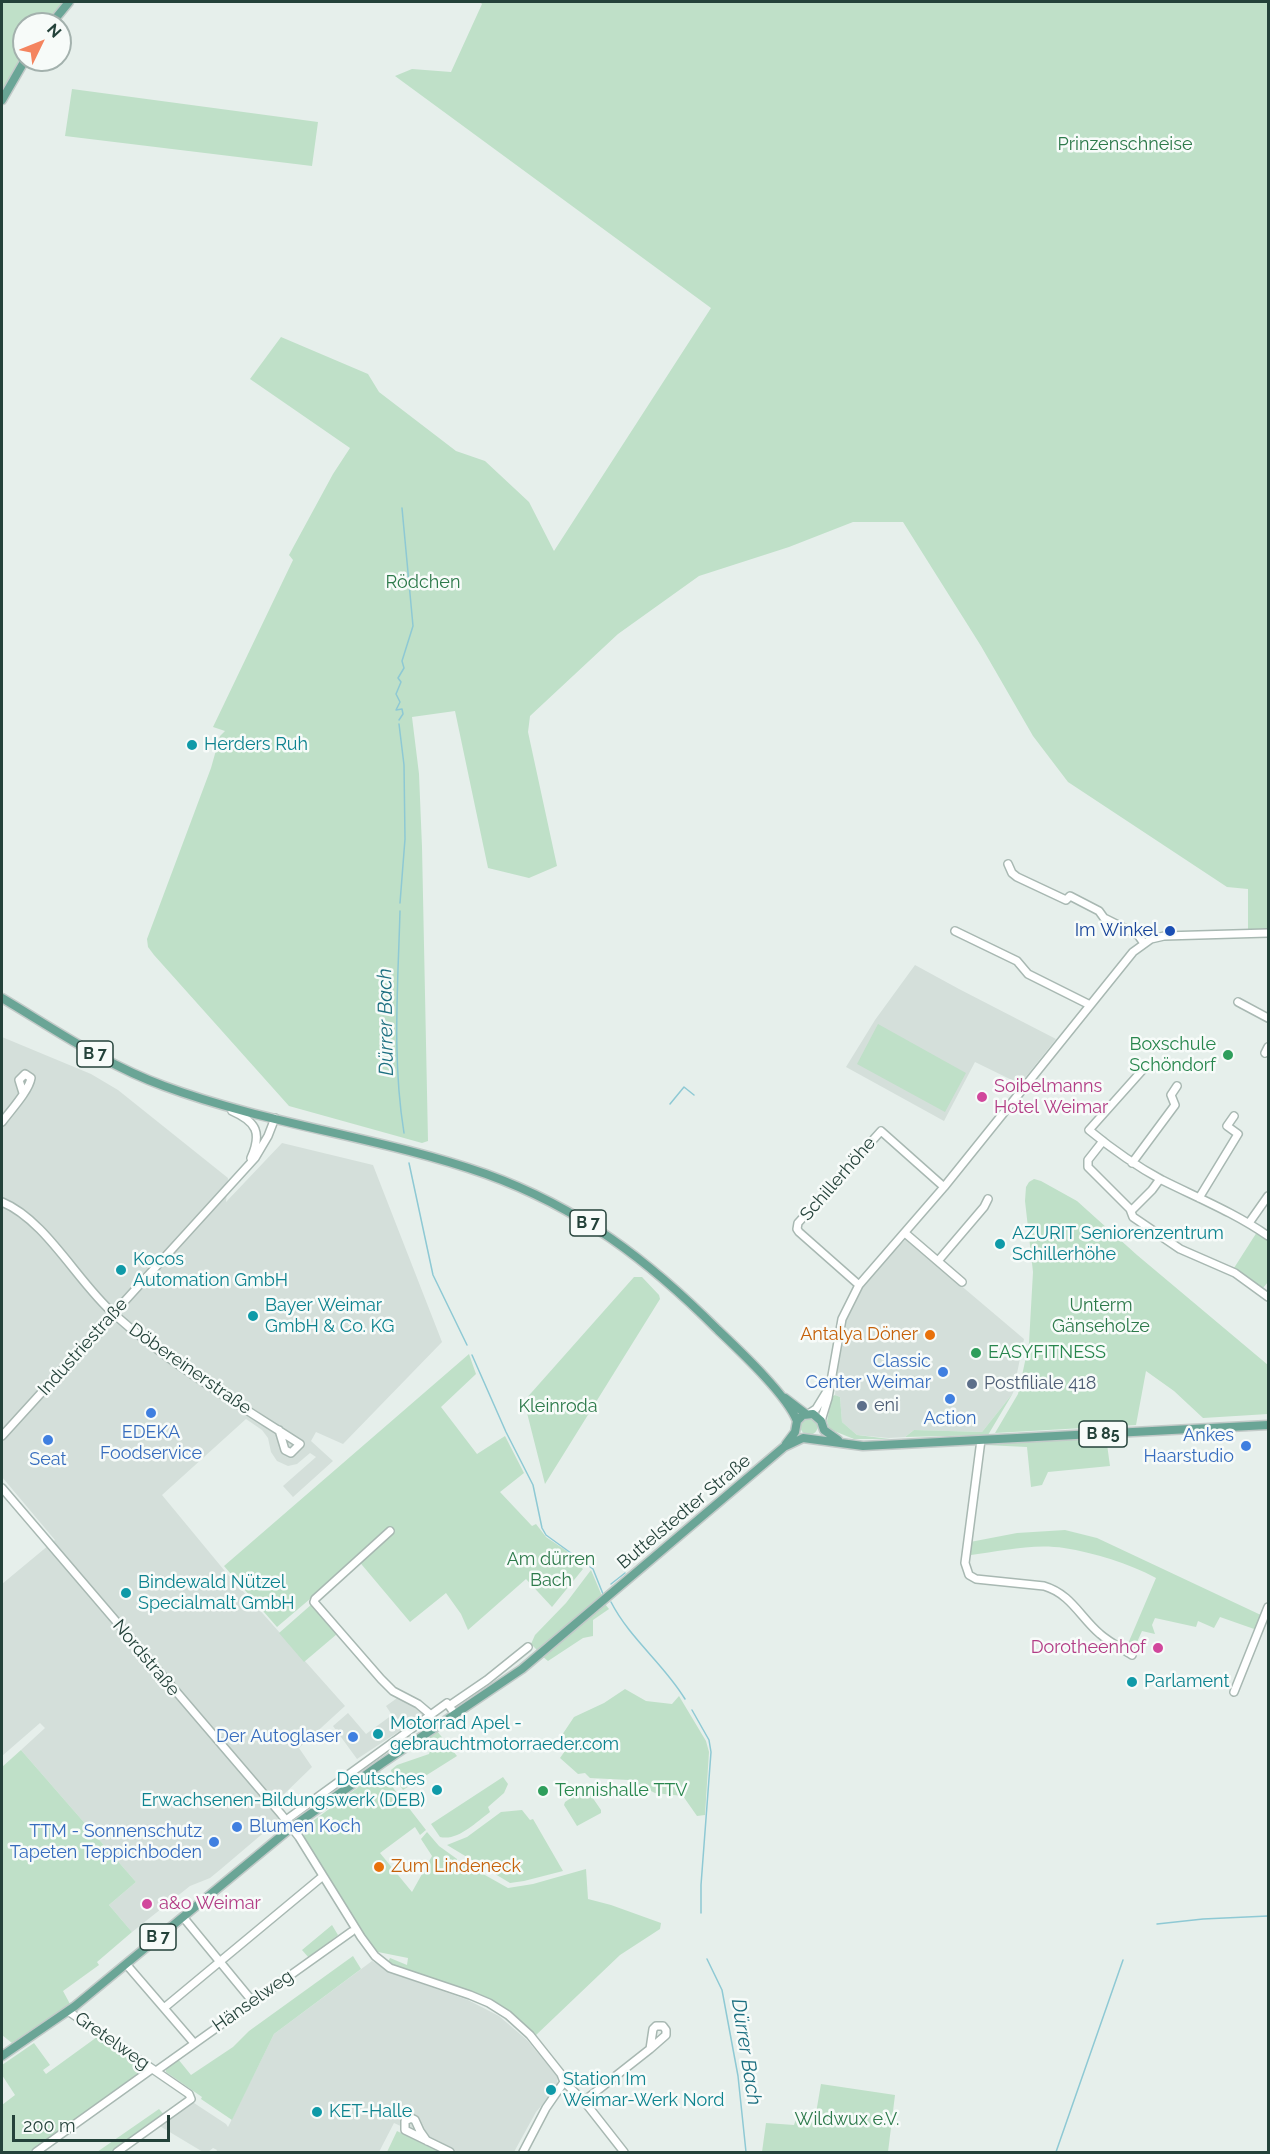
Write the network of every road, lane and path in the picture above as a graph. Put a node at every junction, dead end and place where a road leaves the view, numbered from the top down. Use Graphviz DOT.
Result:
graph roads {
  1 [pos="18,72"];
  2 [pos="2,100"];
  3 [pos="1008,864"];
  4 [pos="955,931"];
  5 [pos="1269,933"];
  6 [pos="1143,942"];
  7 [pos="2,998"];
  8 [pos="1238,1002"];
  9 [pos="1090,1005"];
  10 [pos="1269,1018"];
  11 [pos="1147,1065"];
  12 [pos="1177,1086"];
  13 [pos="23,1093"];
  14 [pos="211,1102"];
  15 [pos="1234,1116"];
  16 [pos="275,1118"];
  17 [pos="2,1122"];
  18 [pos="1103,1141"];
  19 [pos="1132,1162"];
  20 [pos="248,1166"];
  21 [pos="1160,1179"];
  22 [pos="944,1187"];
  23 [pos="1269,1196"];
  24 [pos="1199,1198"];
  25 [pos="988,1199"];
  26 [pos="2,1203"];
  27 [pos="1131,1211"];
  28 [pos="1250,1223"];
  29 [pos="905,1233"];
  30 [pos="1269,1236"];
  31 [pos="938,1261"];
  32 [pos="962,1282"];
  33 [pos="859,1285"];
  34 [pos="1267,1294"];
  35 [pos="113,1313"];
  36 [pos="828,1389"];
  37 [pos="779,1394"];
  38 [pos="808,1413"];
  39 [pos="821,1424"];
  40 [pos="797,1425"];
  41 [pos="1269,1425"];
  42 [pos="279,1430"];
  43 [pos="2,1436"];
  44 [pos="803,1438"];
  45 [pos="814,1438"];
  46 [pos="981,1440"];
  47 [pos="844,1443"];
  48 [pos="784,1447"];
  49 [pos="2,1488"];
  50 [pos="390,1530"];
  51 [pos="1269,1607"];
  52 [pos="528,1647"];
  53 [pos="1132,1655"];
  54 [pos="1234,1692"];
  55 [pos="449,1706"];
  56 [pos="430,1714"];
  57 [pos="455,1714"];
  58 [pos="289,1824"];
  59 [pos="323,1876"];
  60 [pos="183,1917"];
  61 [pos="351,1932"];
  62 [pos="219,1960"];
  63 [pos="126,1964"];
  64 [pos="253,2002"];
  65 [pos="164,2008"];
  66 [pos="68,2011"];
  67 [pos="194,2043"];
  68 [pos="650,2049"];
  69 [pos="2,2056"];
  70 [pos="154,2070"];
  71 [pos="564,2082"];
  72 [pos="584,2101"];
  73 [pos="427,2141"];
  74 [pos="36,2152"];
  75 [pos="117,2152"];
  76 [pos="450,2152"];
  77 [pos="523,2152"];
  78 [pos="624,2152"];
  1 -- 2 [label="main road"];
  3 -- 6 [label="street"];
  4 -- 9 [label="street"];
  5 -- 6 [label="street"];
  6 -- 9 [label="street"];
  7 -- 14 [label="main road, B 7"];
  8 -- 10 [label="street"];
  9 -- 22 [label="street"];
  11 -- 18 [label="street"];
  12 -- 19 [label="street"];
  13 -- 17 [label="street"];
  14 -- 16 [label="main road, B 7"];
  14 -- 20 [label="street"];
  15 -- 24 [label="street"];
  16 -- 20 [label="street, Industriestraße"];
  16 -- 37 [label="main road, B 7"];
  18 -- 19 [label="street"];
  18 -- 27 [label="street"];
  19 -- 21 [label="street"];
  20 -- 35 [label="street, Industriestraße"];
  21 -- 24 [label="street"];
  21 -- 27 [label="street"];
  22 -- 29 [label="street"];
  22 -- 33 [label="street, Schillerhöhe"];
  23 -- 28 [label="street"];
  24 -- 28 [label="street"];
  25 -- 31 [label="street"];
  26 -- 35 [label="street, Döbereinerstraße"];
  27 -- 34 [label="street"];
  28 -- 30 [label="street"];
  29 -- 31 [label="street"];
  29 -- 33 [label="street"];
  31 -- 32 [label="street"];
  33 -- 36 [label="street"];
  35 -- 42 [label="street, Döbereinerstraße"];
  35 -- 43 [label="street, Industriestraße"];
  36 -- 38 [label="street"];
  36 -- 39 [label="street"];
  37 -- 38 [label="main road, B 7"];
  37 -- 40 [label="main road, B 7"];
  38 -- 39 [label="main road"];
  38 -- 40 [label="main road"];
  39 -- 45 [label="main road"];
  39 -- 47 [label="main road"];
  40 -- 44 [label="main road"];
  40 -- 48 [label="main road, B 7"];
  41 -- 46 [label="main road, B 85"];
  42 -- 42 [label="street, Döbereinerstraße"];
  44 -- 45 [label="main road"];
  44 -- 48 [label="main road, B 7"];
  45 -- 47 [label="main road, B 85"];
  46 -- 47 [label="main road, B 85"];
  46 -- 53 [label="street"];
  48 -- 57 [label="main road, Buttelstedter Straße / B 7"];
  49 -- 58 [label="street, Nordstraße"];
  50 -- 56 [label="street"];
  51 -- 54 [label="street"];
  52 -- 55 [label="street"];
  55 -- 56 [label="street"];
  55 -- 57 [label="street"];
  56 -- 58 [label="street"];
  57 -- 58 [label="main road, Buttelstedter Straße / B 7"];
  58 -- 59 [label="street, Nordstraße"];
  58 -- 60 [label="main road, Buttelstedter Straße / B 7"];
  59 -- 62 [label="street"];
  59 -- 71 [label="street, Nordstraße"];
  60 -- 62 [label="street"];
  60 -- 63 [label="main road, Buttelstedter Straße / B 7"];
  61 -- 64 [label="street, Hänselweg"];
  62 -- 64 [label="street"];
  62 -- 65 [label="street"];
  63 -- 65 [label="street"];
  63 -- 66 [label="main road, Buttelstedter Straße / B 7"];
  64 -- 67 [label="street, Hänselweg"];
  65 -- 67 [label="street"];
  66 -- 69 [label="main road, Buttelstedter Straße / B 7"];
  66 -- 70 [label="street, Gretelweg"];
  67 -- 70 [label="street, Hänselweg"];
  68 -- 72 [label="street"];
  70 -- 74 [label="street, Hänselweg"];
  70 -- 75 [label="street, Gretelweg"];
  71 -- 72 [label="street, Nordstraße"];
  71 -- 77 [label="street"];
  72 -- 78 [label="street, Nordstraße"];
  73 -- 76 [label="street"];
}
